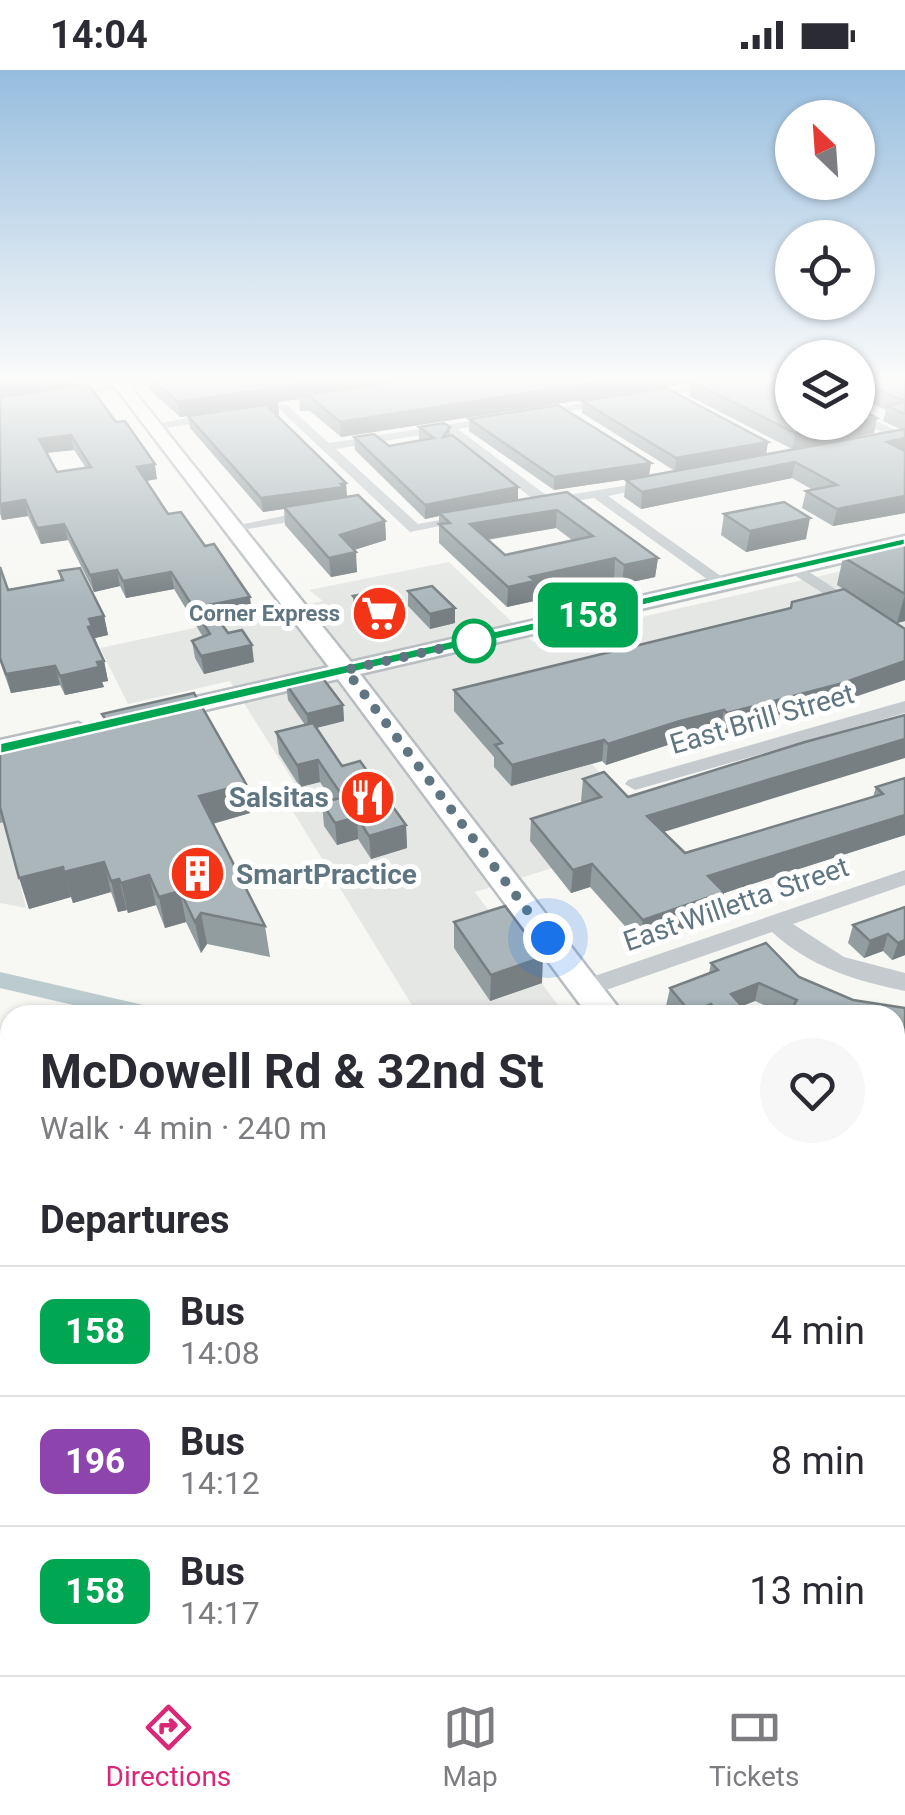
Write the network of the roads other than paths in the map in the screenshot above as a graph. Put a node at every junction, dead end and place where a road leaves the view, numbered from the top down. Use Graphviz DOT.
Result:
graph roads {
  1 [pos="176,455"];
  2 [pos="334,455"];
  3 [pos="483,455"];
  4 [pos="647,464"];
  5 [pos="598,494"];
  6 [pos="384,501"];
  7 [pos="366,504"];
  8 [pos="548,504"];
  9 [pos="528,507"];
  10 [pos="330,510"];
  11 [pos="491,514"];
  12 [pos="236,527"];
  13 [pos="905,542"];
  14 [pos="793,568"];
  15 [pos="724,584"];
  16 [pos="905,640"];
  17 [pos="346,670"];
  18 [pos="905,707"];
  19 [pos="135,718"];
  20 [pos="102,725"];
  21 [pos="0,748"];
  22 [pos="635,784"];
  23 [pos="905,877"];
  24 [pos="776,922"];
  25 [pos="905,982"];
  26 [pos="586,988"];
  27 [pos="599,1005"];
  1 -- 12 [label="main road"];
  2 -- 6 [label="street"];
  3 -- 8 [label="street"];
  4 -- 5 [label="street"];
  5 -- 8 [label="street"];
  5 -- 15 [label="street"];
  6 -- 7 [label="street"];
  6 -- 11 [label="street"];
  8 -- 9 [label="street"];
  10 -- 12 [label="street"];
  12 -- 17 [label="main road"];
  13 -- 14 [label="main road"];
  14 -- 15 [label="main road"];
  14 -- 16 [label="street"];
  15 -- 17 [label="main road"];
  17 -- 19 [label="main road"];
  17 -- 26 [label="main road"];
  18 -- 22 [label="street, East Brill Street"];
  20 -- 21 [label="main road"];
  23 -- 24 [label="street, East Willetta Street"];
  24 -- 25 [label="street"];
  24 -- 26 [label="street, East Willetta Street"];
  26 -- 27 [label="main road"];
}
